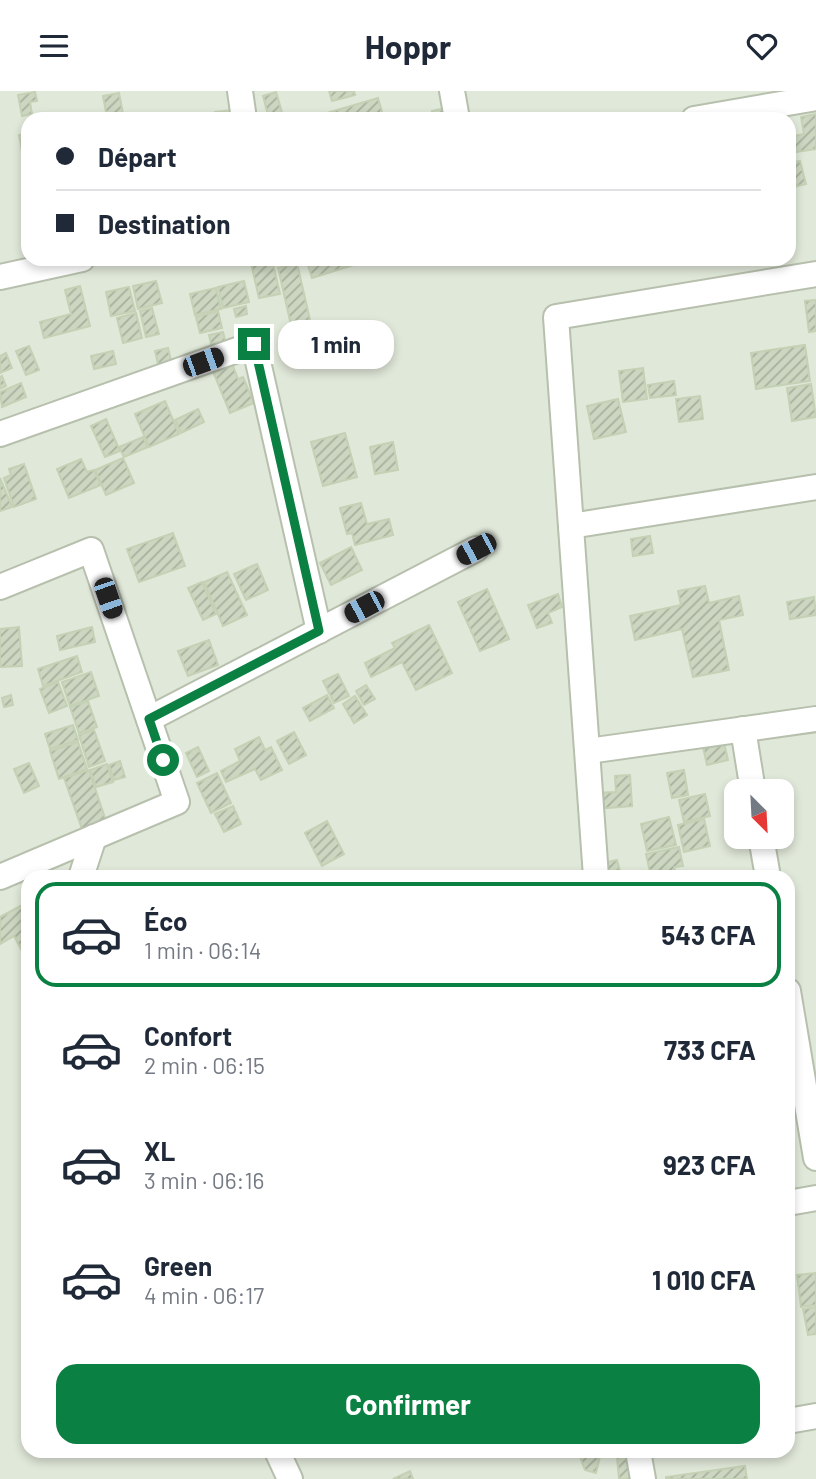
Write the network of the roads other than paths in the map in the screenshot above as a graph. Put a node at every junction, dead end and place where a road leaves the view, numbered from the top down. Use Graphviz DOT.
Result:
graph roads {
  1 [pos="240,91"];
  2 [pos="452,91"];
  3 [pos="816,97"];
  4 [pos="243,112"];
  5 [pos="456,112"];
  6 [pos="733,112"];
  7 [pos="50,266"];
  8 [pos="816,274"];
  9 [pos="0,277"];
  10 [pos="0,434"];
  11 [pos="816,487"];
  12 [pos="571,526"];
  13 [pos="476,549"];
  14 [pos="0,587"];
  15 [pos="319,631"];
  16 [pos="149,719"];
  17 [pos="816,719"];
  18 [pos="743,729"];
  19 [pos="588,751"];
  20 [pos="751,779"];
  21 [pos="94,837"];
  22 [pos="763,849"];
  23 [pos="83,870"];
  24 [pos="596,870"];
  25 [pos="767,870"];
  26 [pos="1,874"];
  27 [pos="795,1033"];
  28 [pos="816,1158"];
  29 [pos="816,1198"];
  30 [pos="795,1202"];
  31 [pos="816,1416"];
  32 [pos="795,1420"];
  33 [pos="280,1458"];
  34 [pos="639,1458"];
  35 [pos="290,1479"];
  36 [pos="643,1479"];
  1 -- 4 [label="street"];
  2 -- 5 [label="street"];
  3 -- 6 [label="street"];
  7 -- 9 [label="street"];
  8 -- 12 [label="street"];
  10 -- 15 [label="street"];
  11 -- 12 [label="street"];
  12 -- 19 [label="street"];
  13 -- 15 [label="street"];
  14 -- 16 [label="street"];
  15 -- 16 [label="street"];
  16 -- 21 [label="street"];
  17 -- 18 [label="street"];
  18 -- 19 [label="street"];
  18 -- 20 [label="street"];
  19 -- 24 [label="street"];
  21 -- 23 [label="street"];
  21 -- 26 [label="street"];
  22 -- 25 [label="street"];
  27 -- 28 [label="street"];
  29 -- 30 [label="street"];
  31 -- 32 [label="street"];
  33 -- 35 [label="street"];
  34 -- 36 [label="street"];
}
